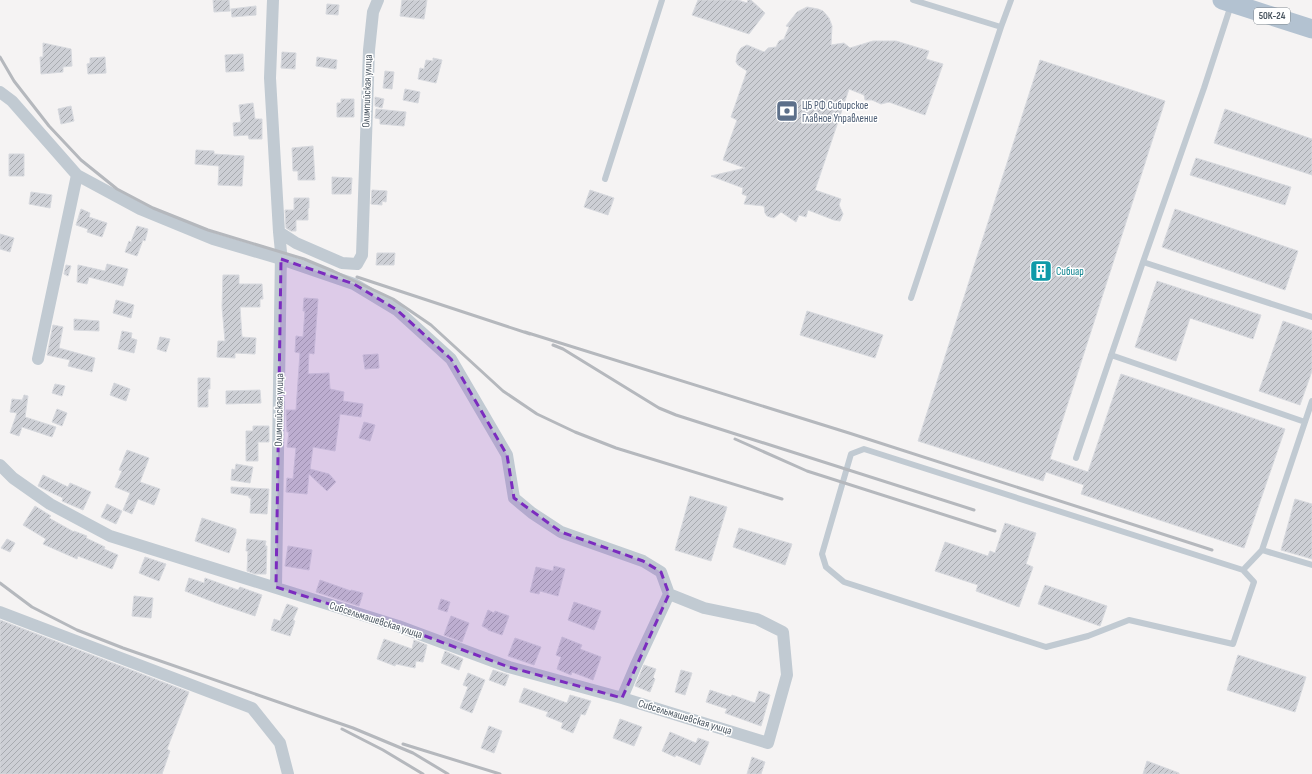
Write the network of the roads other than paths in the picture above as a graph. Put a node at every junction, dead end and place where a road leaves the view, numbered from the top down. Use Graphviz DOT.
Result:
graph roads {
  1 [pos="273,0"];
  2 [pos="378,0"];
  3 [pos="662,0"];
  4 [pos="912,0"];
  5 [pos="1011,0"];
  6 [pos="1226,2"];
  7 [pos="1001,27"];
  8 [pos="1312,29"];
  9 [pos="0,92"];
  10 [pos="76,175"];
  11 [pos="605,179"];
  12 [pos="279,232"];
  13 [pos="281,259"];
  14 [pos="1142,262"];
  15 [pos="910,298"];
  16 [pos="1312,317"];
  17 [pos="1111,355"];
  18 [pos="38,359"];
  19 [pos="1312,401"];
  20 [pos="1305,422"];
  21 [pos="1076,458"];
  22 [pos="0,465"];
  23 [pos="1262,550"];
  24 [pos="1312,565"];
  25 [pos="1243,570"];
  26 [pos="276,587"];
  27 [pos="669,594"];
  28 [pos="0,612"];
  29 [pos="622,698"];
  30 [pos="288,774"];
  1 -- 12 [label="street, Олимпийская улица"];
  2 -- 12 [label="street, Олимпийская улица"];
  3 -- 11 [label="lane"];
  4 -- 7 [label="lane"];
  5 -- 7 [label="lane"];
  6 -- 8 [label="main road, 50К-24"];
  6 -- 14 [label="lane"];
  7 -- 15 [label="lane"];
  9 -- 10 [label="street"];
  10 -- 13 [label="street"];
  10 -- 18 [label="street"];
  12 -- 13 [label="street, Олимпийская улица"];
  13 -- 26 [label="street, Олимпийская улица"];
  13 -- 27 [label="street"];
  14 -- 16 [label="lane"];
  14 -- 17 [label="lane"];
  17 -- 20 [label="lane"];
  17 -- 21 [label="lane"];
  19 -- 20 [label="lane"];
  20 -- 23 [label="lane"];
  22 -- 26 [label="street, Сибсельмашевская улица"];
  23 -- 24 [label="lane"];
  23 -- 25 [label="lane"];
  25 -- 25 [label="lane"];
  26 -- 29 [label="street, Сибсельмашевская улица"];
  27 -- 29 [label="street"];
  27 -- 29 [label="street, Сибсельмашевская улица"];
  28 -- 30 [label="street"];
}
